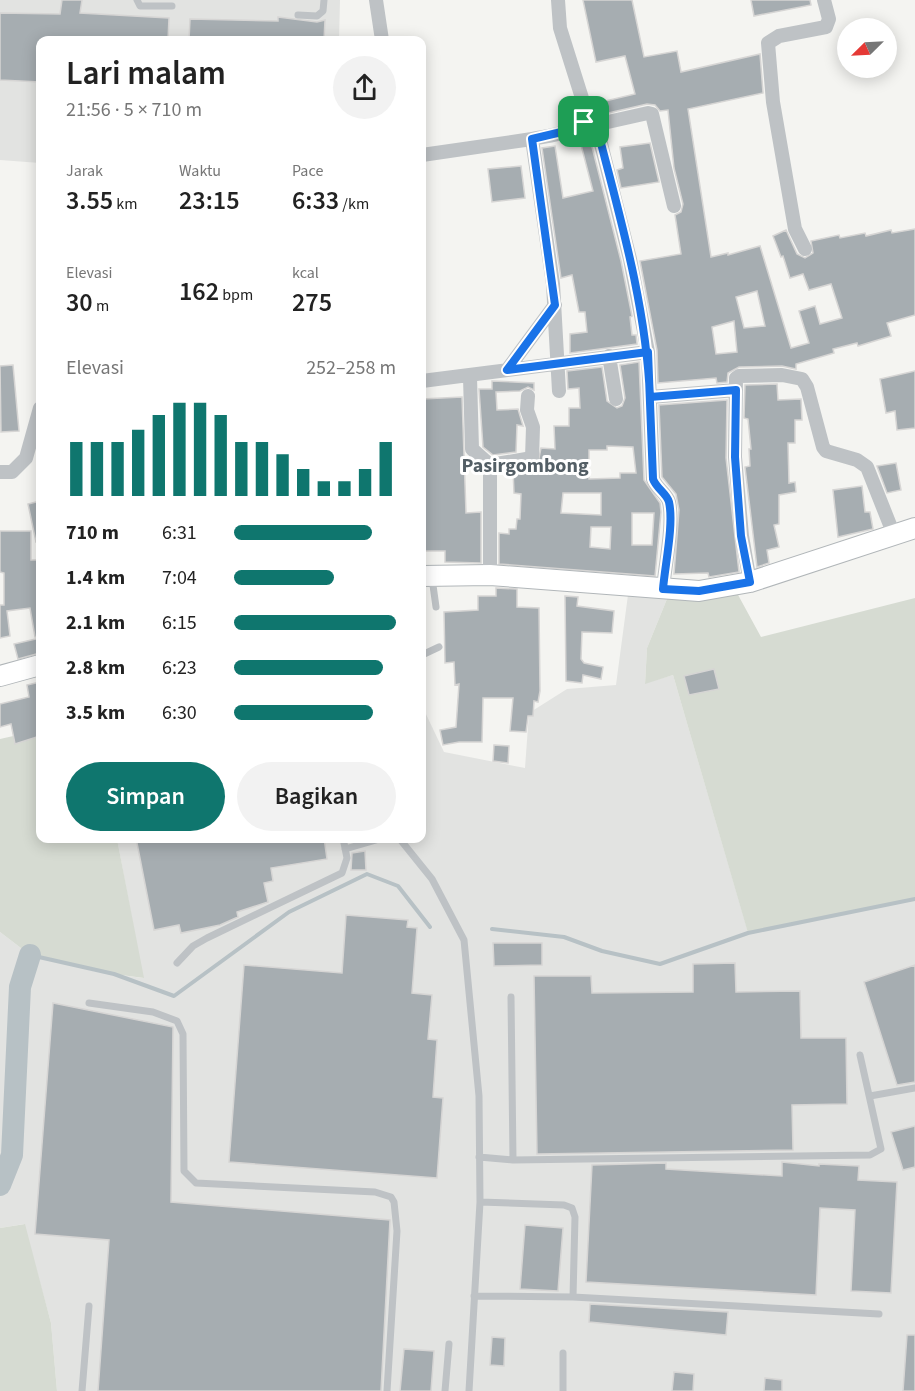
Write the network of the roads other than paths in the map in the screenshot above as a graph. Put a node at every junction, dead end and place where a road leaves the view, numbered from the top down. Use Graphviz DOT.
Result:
graph roads {
  1 [pos="137,0"];
  2 [pos="324,0"];
  3 [pos="375,0"];
  4 [pos="558,0"];
  5 [pos="824,0"];
  6 [pos="172,6"];
  7 [pos="298,15"];
  8 [pos="381,36"];
  9 [pos="590,123"];
  10 [pos="532,139"];
  11 [pos="426,154"];
  12 [pos="674,206"];
  13 [pos="805,249"];
  14 [pos="555,305"];
  15 [pos="648,352"];
  16 [pos="609,356"];
  17 [pos="558,362"];
  18 [pos="507,370"];
  19 [pos="470,377"];
  20 [pos="426,381"];
  21 [pos="736,390"];
  22 [pos="559,391"];
  23 [pos="528,396"];
  24 [pos="650,397"];
  25 [pos="616,399"];
  26 [pos="36,422"];
  27 [pos="490,465"];
  28 [pos="0,472"];
  29 [pos="915,528"];
  30 [pos="894,535"];
  31 [pos="490,574"];
  32 [pos="427,576"];
  33 [pos="750,582"];
  34 [pos="663,589"];
  35 [pos="436,607"];
  36 [pos="440,647"];
  37 [pos="426,653"];
  38 [pos="36,666"];
  39 [pos="0,676"];
  40 [pos="344,843"];
  41 [pos="366,843"];
  42 [pos="403,843"];
  43 [pos="345,849"];
  44 [pos="177,963"];
  45 [pos="511,997"];
  46 [pos="89,1003"];
  47 [pos="860,1055"];
  48 [pos="915,1088"];
  49 [pos="870,1096"];
  50 [pos="479,1157"];
  51 [pos="513,1160"];
  52 [pos="480,1202"];
  53 [pos="474,1296"];
  54 [pos="573,1297"];
  55 [pos="89,1306"];
  56 [pos="879,1314"];
  57 [pos="449,1344"];
  58 [pos="563,1353"];
  59 [pos="82,1391"];
  60 [pos="387,1391"];
  61 [pos="445,1391"];
  62 [pos="469,1391"];
  63 [pos="563,1391"];
  1 -- 6 [label="lane"];
  2 -- 7 [label="lane"];
  3 -- 8 [label="street"];
  4 -- 9 [label="street"];
  5 -- 13 [label="street"];
  9 -- 10 [label="street"];
  9 -- 12 [label="street"];
  9 -- 15 [label="street"];
  10 -- 11 [label="street"];
  10 -- 14 [label="street"];
  14 -- 17 [label="street"];
  14 -- 18 [label="street"];
  15 -- 16 [label="street"];
  15 -- 24 [label="street"];
  16 -- 17 [label="street"];
  16 -- 25 [label="street"];
  17 -- 18 [label="street"];
  17 -- 22 [label="street"];
  18 -- 19 [label="street"];
  19 -- 20 [label="street"];
  19 -- 27 [label="street"];
  21 -- 24 [label="street"];
  21 -- 30 [label="street"];
  21 -- 33 [label="street"];
  23 -- 27 [label="street"];
  24 -- 34 [label="street"];
  26 -- 28 [label="street"];
  27 -- 31 [label="street"];
  29 -- 30 [label="main road"];
  30 -- 33 [label="main road"];
  31 -- 32 [label="main road"];
  31 -- 34 [label="main road"];
  32 -- 35 [label="lane"];
  33 -- 34 [label="main road"];
  36 -- 37 [label="lane"];
  38 -- 39 [label="main road"];
  40 -- 43 [label="lane"];
  41 -- 43 [label="lane"];
  42 -- 50 [label="lane"];
  43 -- 44 [label="lane"];
  45 -- 51 [label="lane"];
  46 -- 60 [label="lane"];
  47 -- 49 [label="lane"];
  48 -- 49 [label="lane"];
  49 -- 51 [label="lane"];
  50 -- 51 [label="lane"];
  50 -- 52 [label="lane"];
  52 -- 53 [label="lane"];
  52 -- 54 [label="lane"];
  53 -- 54 [label="lane"];
  53 -- 62 [label="lane"];
  54 -- 56 [label="lane"];
  55 -- 59 [label="lane"];
  57 -- 61 [label="lane"];
  58 -- 63 [label="lane"];
}
